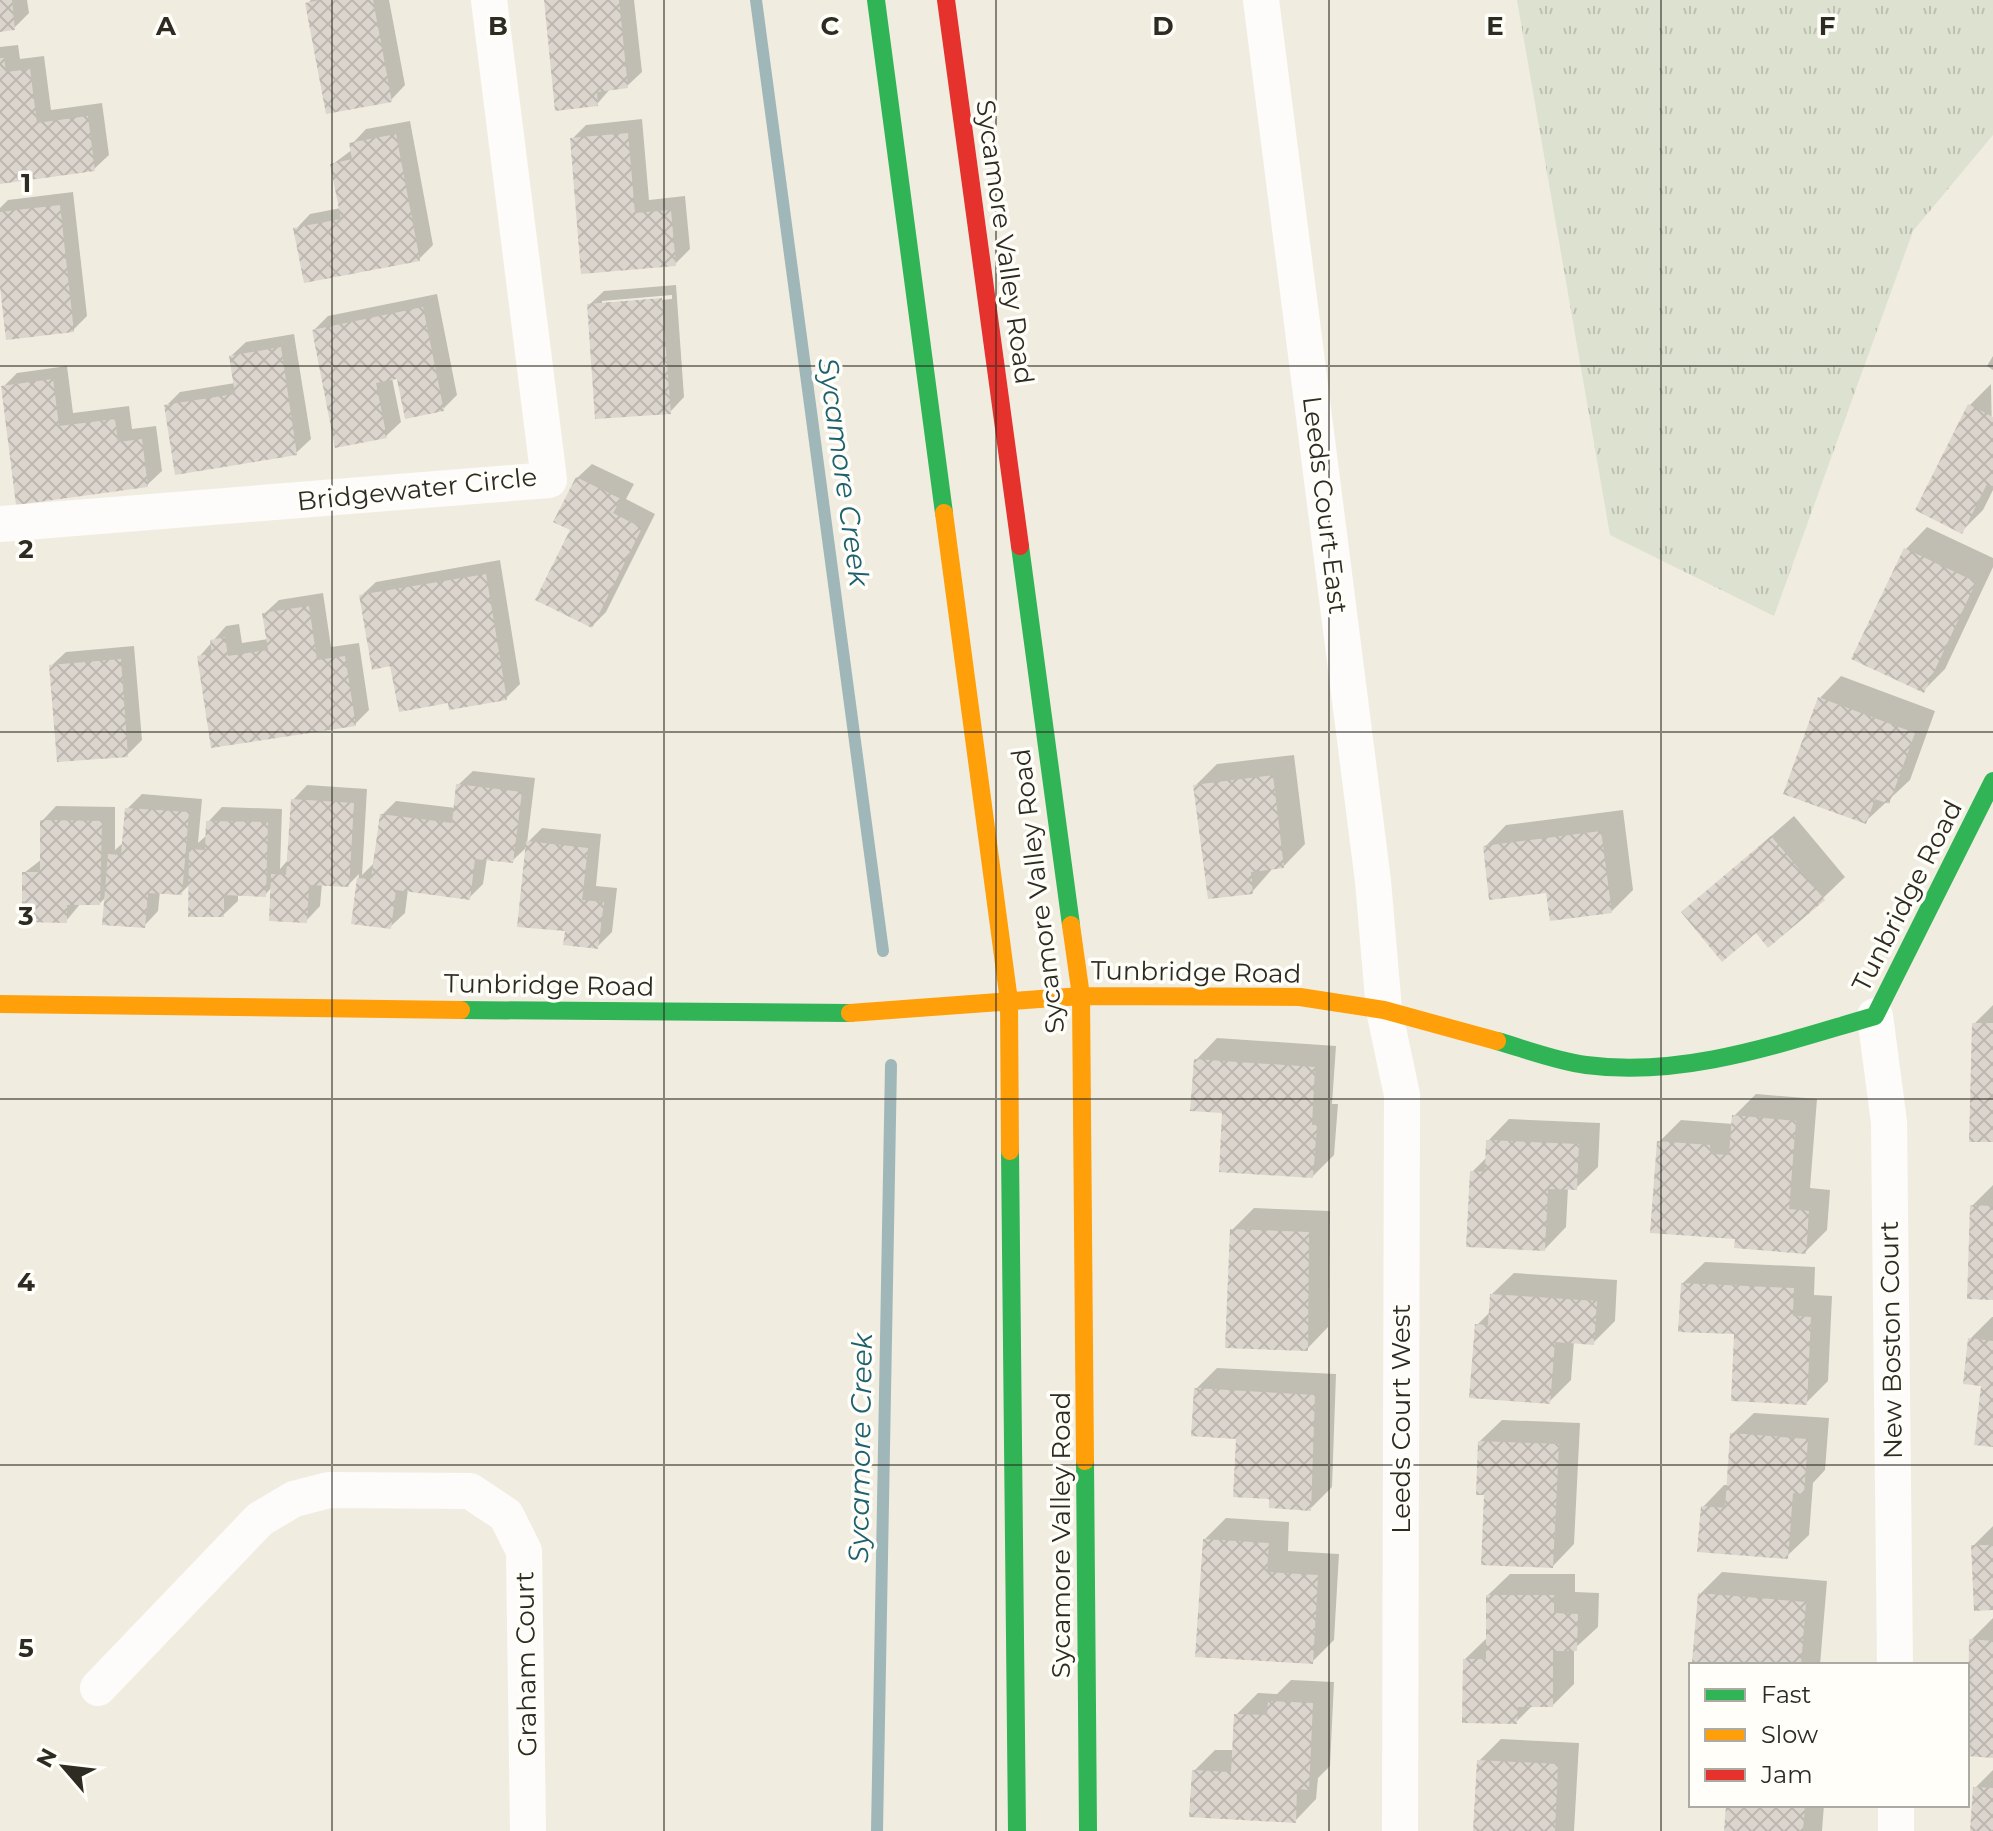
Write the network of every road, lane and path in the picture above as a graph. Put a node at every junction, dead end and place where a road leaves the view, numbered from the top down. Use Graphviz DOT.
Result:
graph roads {
  1 [pos="489,0"];
  2 [pos="876,0"];
  3 [pos="946,0"];
  4 [pos="1261,0"];
  5 [pos="0,524"];
  6 [pos="1993,781"];
  7 [pos="1081,996"];
  8 [pos="1009,1001"];
  9 [pos="0,1004"];
  10 [pos="1384,1010"];
  11 [pos="1875,1016"];
  12 [pos="1895,1663"];
  13 [pos="98,1688"];
  14 [pos="1896,1807"];
  15 [pos="528,1831"];
  16 [pos="1017,1831"];
  17 [pos="1088,1831"];
  18 [pos="1400,1831"];
  19 [pos="1896,1831"];
  1 -- 5 [label="street, Bridgewater Circle"];
  2 -- 8 [label="main road, Sycamore Valley Road"];
  3 -- 7 [label="main road, Sycamore Valley Road"];
  4 -- 10 [label="street, Leeds Court East"];
  6 -- 11 [label="main road, Tunbridge Road"];
  7 -- 8 [label="main road, Tunbridge Road"];
  7 -- 10 [label="main road, Tunbridge Road"];
  7 -- 17 [label="main road, Sycamore Valley Road"];
  8 -- 9 [label="main road, Tunbridge Road"];
  8 -- 16 [label="main road, Sycamore Valley Road"];
  10 -- 11 [label="main road, Tunbridge Road"];
  10 -- 18 [label="street, Leeds Court West"];
  11 -- 12 [label="street, New Boston Court"];
  13 -- 15 [label="street, Graham Court"];
  14 -- 19 [label="street"];
}
